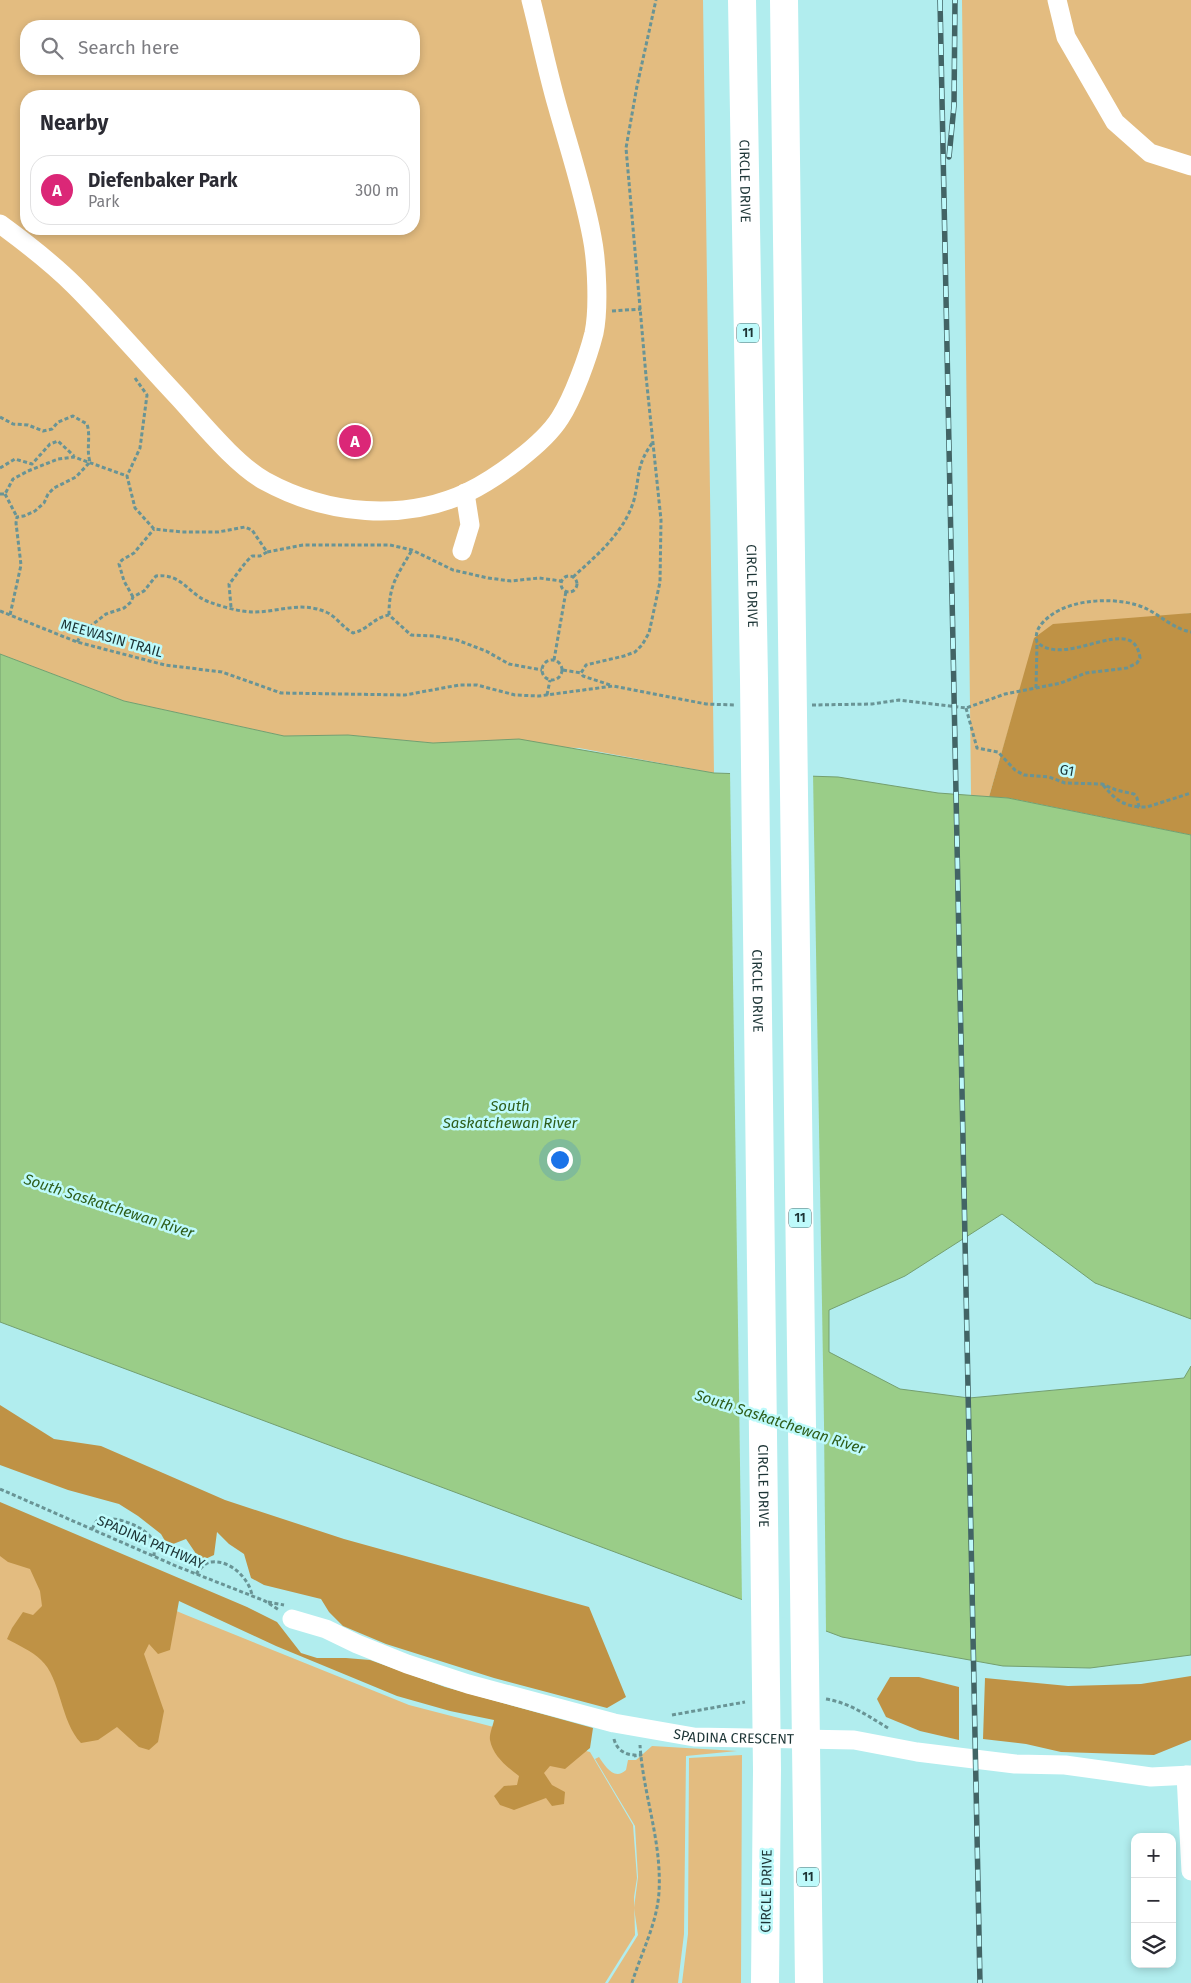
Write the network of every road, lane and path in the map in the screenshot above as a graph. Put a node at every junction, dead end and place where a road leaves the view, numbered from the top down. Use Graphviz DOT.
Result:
graph roads {
  1 [pos="531,0"];
  2 [pos="656,0"];
  3 [pos="742,0"];
  4 [pos="784,0"];
  5 [pos="1057,0"];
  6 [pos="1191,166"];
  7 [pos="0,224"];
  8 [pos="641,309"];
  9 [pos="596,311"];
  10 [pos="130,372"];
  11 [pos="0,418"];
  12 [pos="653,442"];
  13 [pos="74,457"];
  14 [pos="90,462"];
  15 [pos="0,468"];
  16 [pos="127,476"];
  17 [pos="465,493"];
  18 [pos="2,494"];
  19 [pos="17,517"];
  20 [pos="154,529"];
  21 [pos="412,550"];
  22 [pos="462,551"];
  23 [pos="267,552"];
  24 [pos="573,577"];
  25 [pos="561,581"];
  26 [pos="566,591"];
  27 [pos="134,597"];
  28 [pos="231,607"];
  29 [pos="0,611"];
  30 [pos="10,615"];
  31 [pos="389,615"];
  32 [pos="78,642"];
  33 [pos="1037,642"];
  34 [pos="554,660"];
  35 [pos="542,670"];
  36 [pos="562,670"];
  37 [pos="222,672"];
  38 [pos="581,673"];
  39 [pos="550,680"];
  40 [pos="613,686"];
  41 [pos="1036,688"];
  42 [pos="547,695"];
  43 [pos="966,708"];
  44 [pos="1102,784"];
  45 [pos="1191,793"];
  46 [pos="1139,807"];
  47 [pos="0,1489"];
  48 [pos="92,1529"];
  49 [pos="154,1556"];
  50 [pos="196,1574"];
  51 [pos="253,1596"];
  52 [pos="292,1619"];
  53 [pos="824,1699"];
  54 [pos="752,1702"];
  55 [pos="665,1715"];
  56 [pos="614,1724"];
  57 [pos="642,1729"];
  58 [pos="895,1731"];
  59 [pos="641,1755"];
  60 [pos="1188,1775"];
  61 [pos="1191,1872"];
  62 [pos="632,1983"];
  63 [pos="765,1983"];
  64 [pos="809,1983"];
  1 -- 9 [label="street"];
  2 -- 8 [label="path"];
  3 -- 63 [label="highway, CIRCLE DRIVE / 11"];
  4 -- 64 [label="highway, 11"];
  5 -- 6 [label="street"];
  7 -- 17 [label="street"];
  8 -- 9 [label="path"];
  8 -- 12 [label="path"];
  9 -- 17 [label="street"];
  10 -- 16 [label="path"];
  11 -- 14 [label="path"];
  12 -- 24 [label="path"];
  12 -- 38 [label="path"];
  13 -- 14 [label="path"];
  13 -- 15 [label="path"];
  13 -- 18 [label="path"];
  14 -- 16 [label="path"];
  14 -- 19 [label="path"];
  16 -- 20 [label="path"];
  17 -- 22 [label="street"];
  18 -- 19 [label="path"];
  19 -- 30 [label="path"];
  20 -- 23 [label="path"];
  20 -- 27 [label="path"];
  21 -- 23 [label="path"];
  21 -- 25 [label="path"];
  21 -- 31 [label="path"];
  23 -- 28 [label="path"];
  24 -- 25 [label="path"];
  24 -- 26 [label="path"];
  25 -- 26 [label="path"];
  26 -- 34 [label="path"];
  27 -- 28 [label="path"];
  27 -- 32 [label="path"];
  28 -- 31 [label="path"];
  29 -- 30 [label="path, MEEWASIN TRAIL"];
  30 -- 32 [label="path, MEEWASIN TRAIL"];
  31 -- 35 [label="path"];
  32 -- 37 [label="path, MEEWASIN TRAIL"];
  33 -- 41 [label="path"];
  34 -- 35 [label="path"];
  34 -- 36 [label="path"];
  35 -- 39 [label="path"];
  36 -- 38 [label="path"];
  36 -- 39 [label="path"];
  38 -- 40 [label="path"];
  39 -- 42 [label="path"];
  43 -- 44 [label="path, G1"];
  44 -- 46 [label="path"];
  44 -- 46 [label="path, G1"];
  45 -- 46 [label="path"];
  47 -- 48 [label="path, SPADINA PATHWAY"];
  48 -- 49 [label="path, SPADINA PATHWAY"];
  48 -- 49 [label="path"];
  49 -- 50 [label="path, SPADINA PATHWAY"];
  50 -- 51 [label="path, SPADINA PATHWAY"];
  50 -- 51 [label="path"];
  51 -- 52 [label="path, SPADINA PATHWAY"];
  52 -- 56 [label="street, SPADINA CRESCENT"];
  53 -- 58 [label="path"];
  54 -- 55 [label="path"];
  56 -- 57 [label="street, SPADINA CRESCENT"];
  56 -- 59 [label="path"];
  57 -- 59 [label="path"];
  57 -- 60 [label="street, SPADINA CRESCENT"];
  59 -- 62 [label="path"];
  60 -- 61 [label="street"];
}
